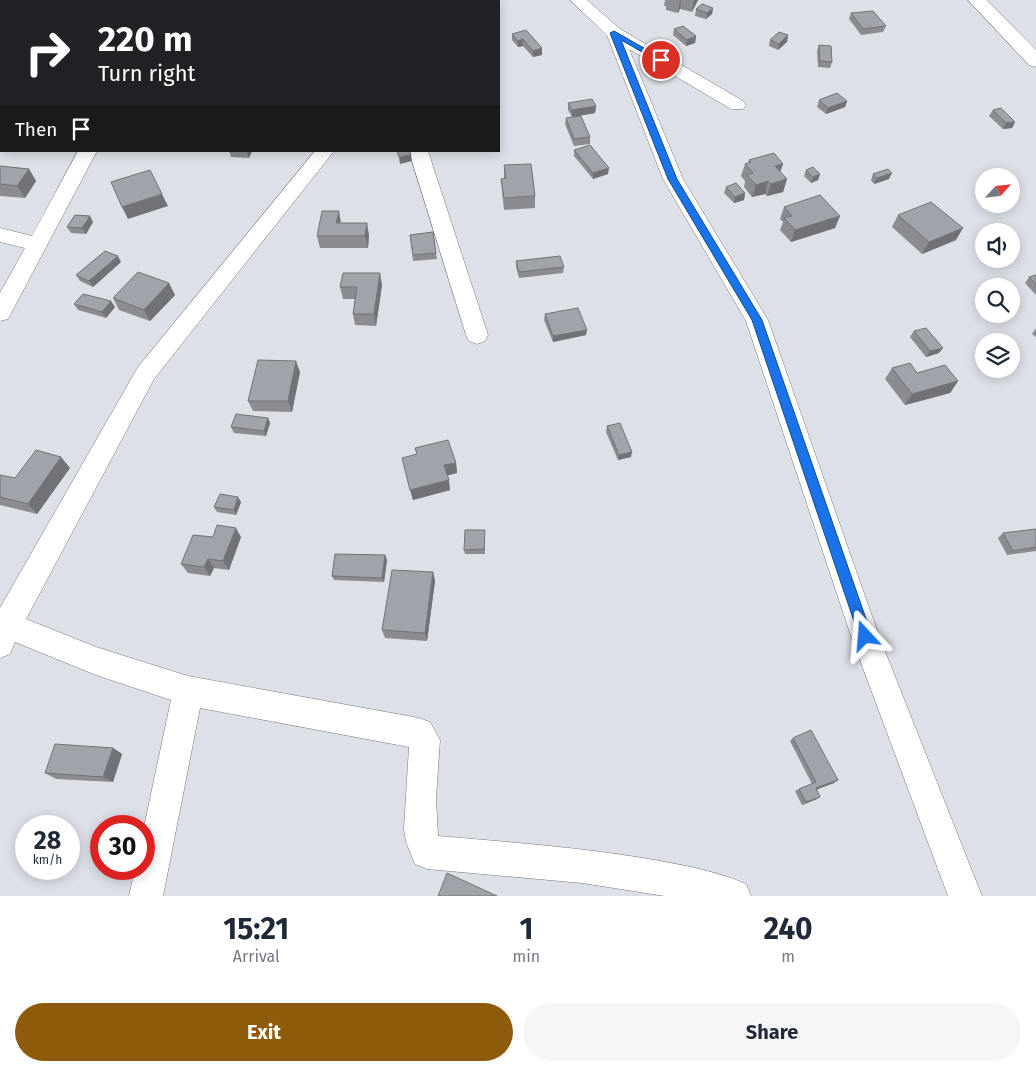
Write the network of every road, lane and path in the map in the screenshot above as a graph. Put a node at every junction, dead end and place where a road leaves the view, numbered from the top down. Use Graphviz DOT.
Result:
graph roads {
  1 [pos="578,0"];
  2 [pos="978,0"];
  3 [pos="614,33"];
  4 [pos="1036,61"];
  5 [pos="737,105"];
  6 [pos="87,152"];
  7 [pos="324,152"];
  8 [pos="418,152"];
  9 [pos="0,235"];
  10 [pos="36,244"];
  11 [pos="0,313"];
  12 [pos="477,335"];
  13 [pos="2,631"];
  14 [pos="188,691"];
  15 [pos="146,896"];
  16 [pos="734,896"];
  17 [pos="965,896"];
  1 -- 3 [label="street"];
  2 -- 4 [label="street"];
  3 -- 5 [label="street"];
  3 -- 17 [label="street"];
  6 -- 10 [label="street"];
  7 -- 13 [label="street"];
  8 -- 12 [label="street"];
  9 -- 10 [label="street"];
  10 -- 11 [label="street"];
  13 -- 14 [label="street"];
  14 -- 15 [label="street"];
  14 -- 16 [label="street"];
}
